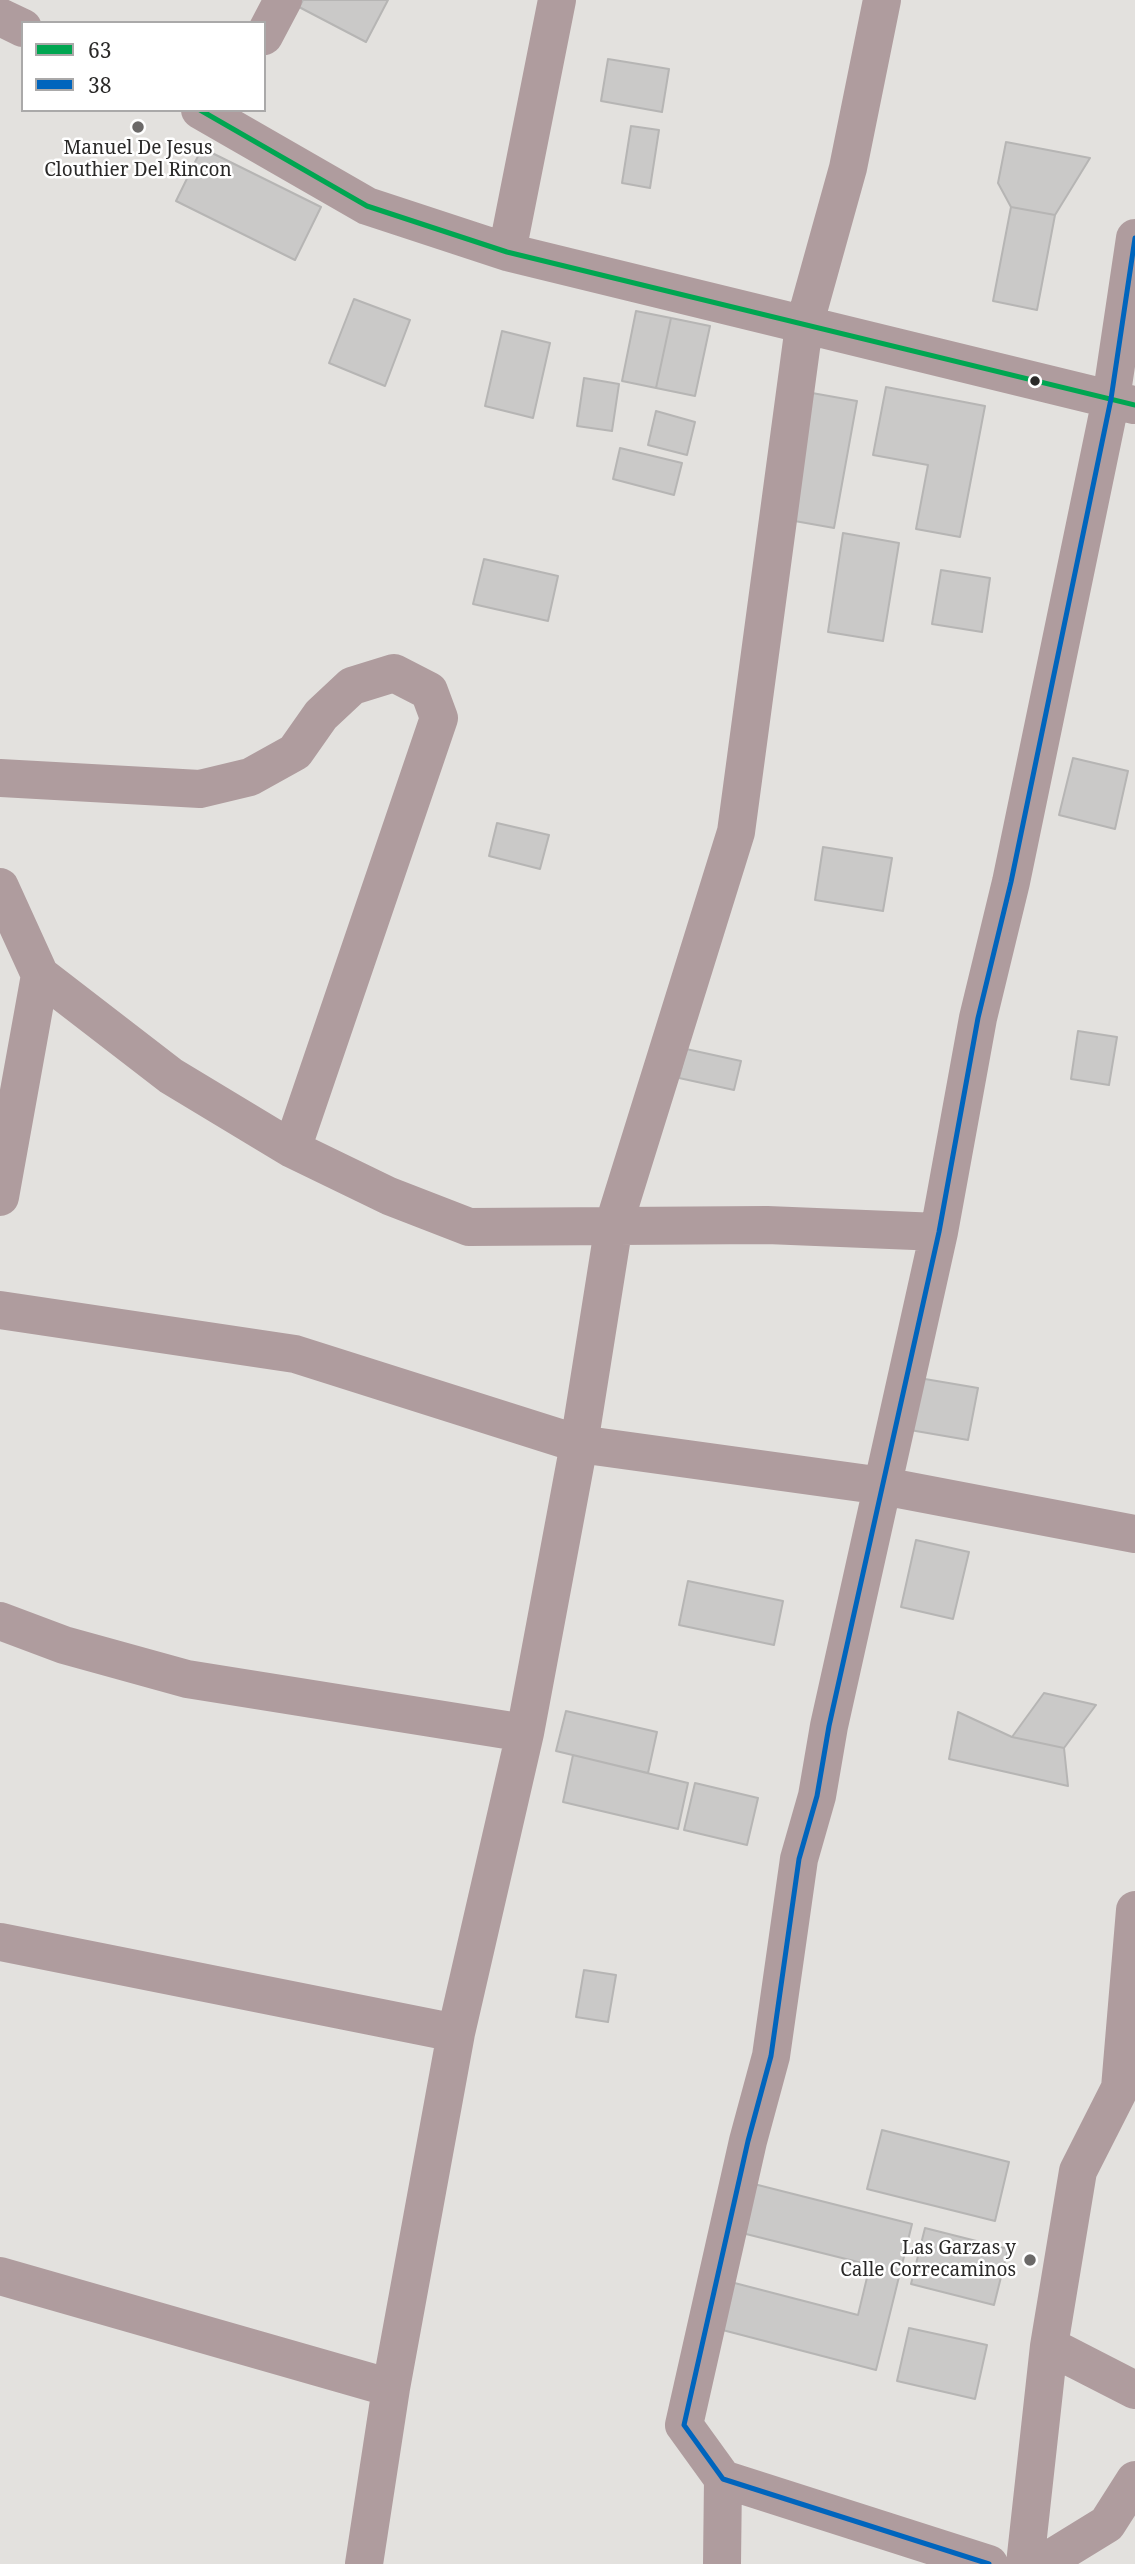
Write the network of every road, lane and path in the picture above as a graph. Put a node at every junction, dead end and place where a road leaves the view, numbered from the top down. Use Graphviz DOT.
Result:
graph roads {
  1 [pos="283,0"];
  2 [pos="557,0"];
  3 [pos="882,0"];
  4 [pos="0,17"];
  5 [pos="21,27"];
  6 [pos="266,32"];
  7 [pos="216,113"];
  8 [pos="1135,238"];
  9 [pos="507,252"];
  10 [pos="804,326"];
  11 [pos="1123,402"];
  12 [pos="0,778"];
  13 [pos="0,887"];
  14 [pos="40,975"];
  15 [pos="292,1149"];
  16 [pos="0,1197"];
  17 [pos="614,1224"];
  18 [pos="939,1232"];
  19 [pos="0,1310"];
  20 [pos="579,1444"];
  21 [pos="883,1486"];
  22 [pos="1135,1534"];
  23 [pos="0,1621"];
  24 [pos="526,1733"];
  25 [pos="1135,1910"];
  26 [pos="0,1942"];
  27 [pos="456,2033"];
  28 [pos="1128,2101"];
  29 [pos="0,2276"];
  30 [pos="1049,2346"];
  31 [pos="391,2388"];
  32 [pos="1135,2390"];
  33 [pos="723,2479"];
  34 [pos="1135,2480"];
  35 [pos="364,2564"];
  36 [pos="722,2564"];
  37 [pos="989,2564"];
  38 [pos="1025,2564"];
  39 [pos="1042,2564"];
  1 -- 6 [label="street"];
  2 -- 9 [label="street"];
  3 -- 10 [label="street"];
  4 -- 5 [label="street"];
  7 -- 9 [label="street"];
  8 -- 11 [label="street"];
  9 -- 10 [label="street"];
  10 -- 11 [label="street"];
  10 -- 17 [label="street"];
  11 -- 18 [label="street"];
  12 -- 15 [label="street"];
  13 -- 14 [label="street"];
  14 -- 15 [label="street"];
  14 -- 16 [label="street"];
  15 -- 17 [label="street"];
  17 -- 18 [label="street"];
  17 -- 20 [label="street"];
  18 -- 21 [label="street"];
  19 -- 20 [label="street"];
  20 -- 21 [label="street"];
  20 -- 24 [label="street"];
  21 -- 22 [label="street"];
  21 -- 33 [label="street"];
  23 -- 24 [label="street"];
  24 -- 27 [label="street"];
  25 -- 28 [label="street"];
  26 -- 27 [label="street"];
  27 -- 31 [label="street"];
  28 -- 30 [label="street"];
  29 -- 31 [label="street"];
  30 -- 32 [label="street"];
  30 -- 38 [label="street"];
  31 -- 35 [label="street"];
  33 -- 36 [label="street"];
  33 -- 37 [label="street"];
  34 -- 39 [label="street"];
}
